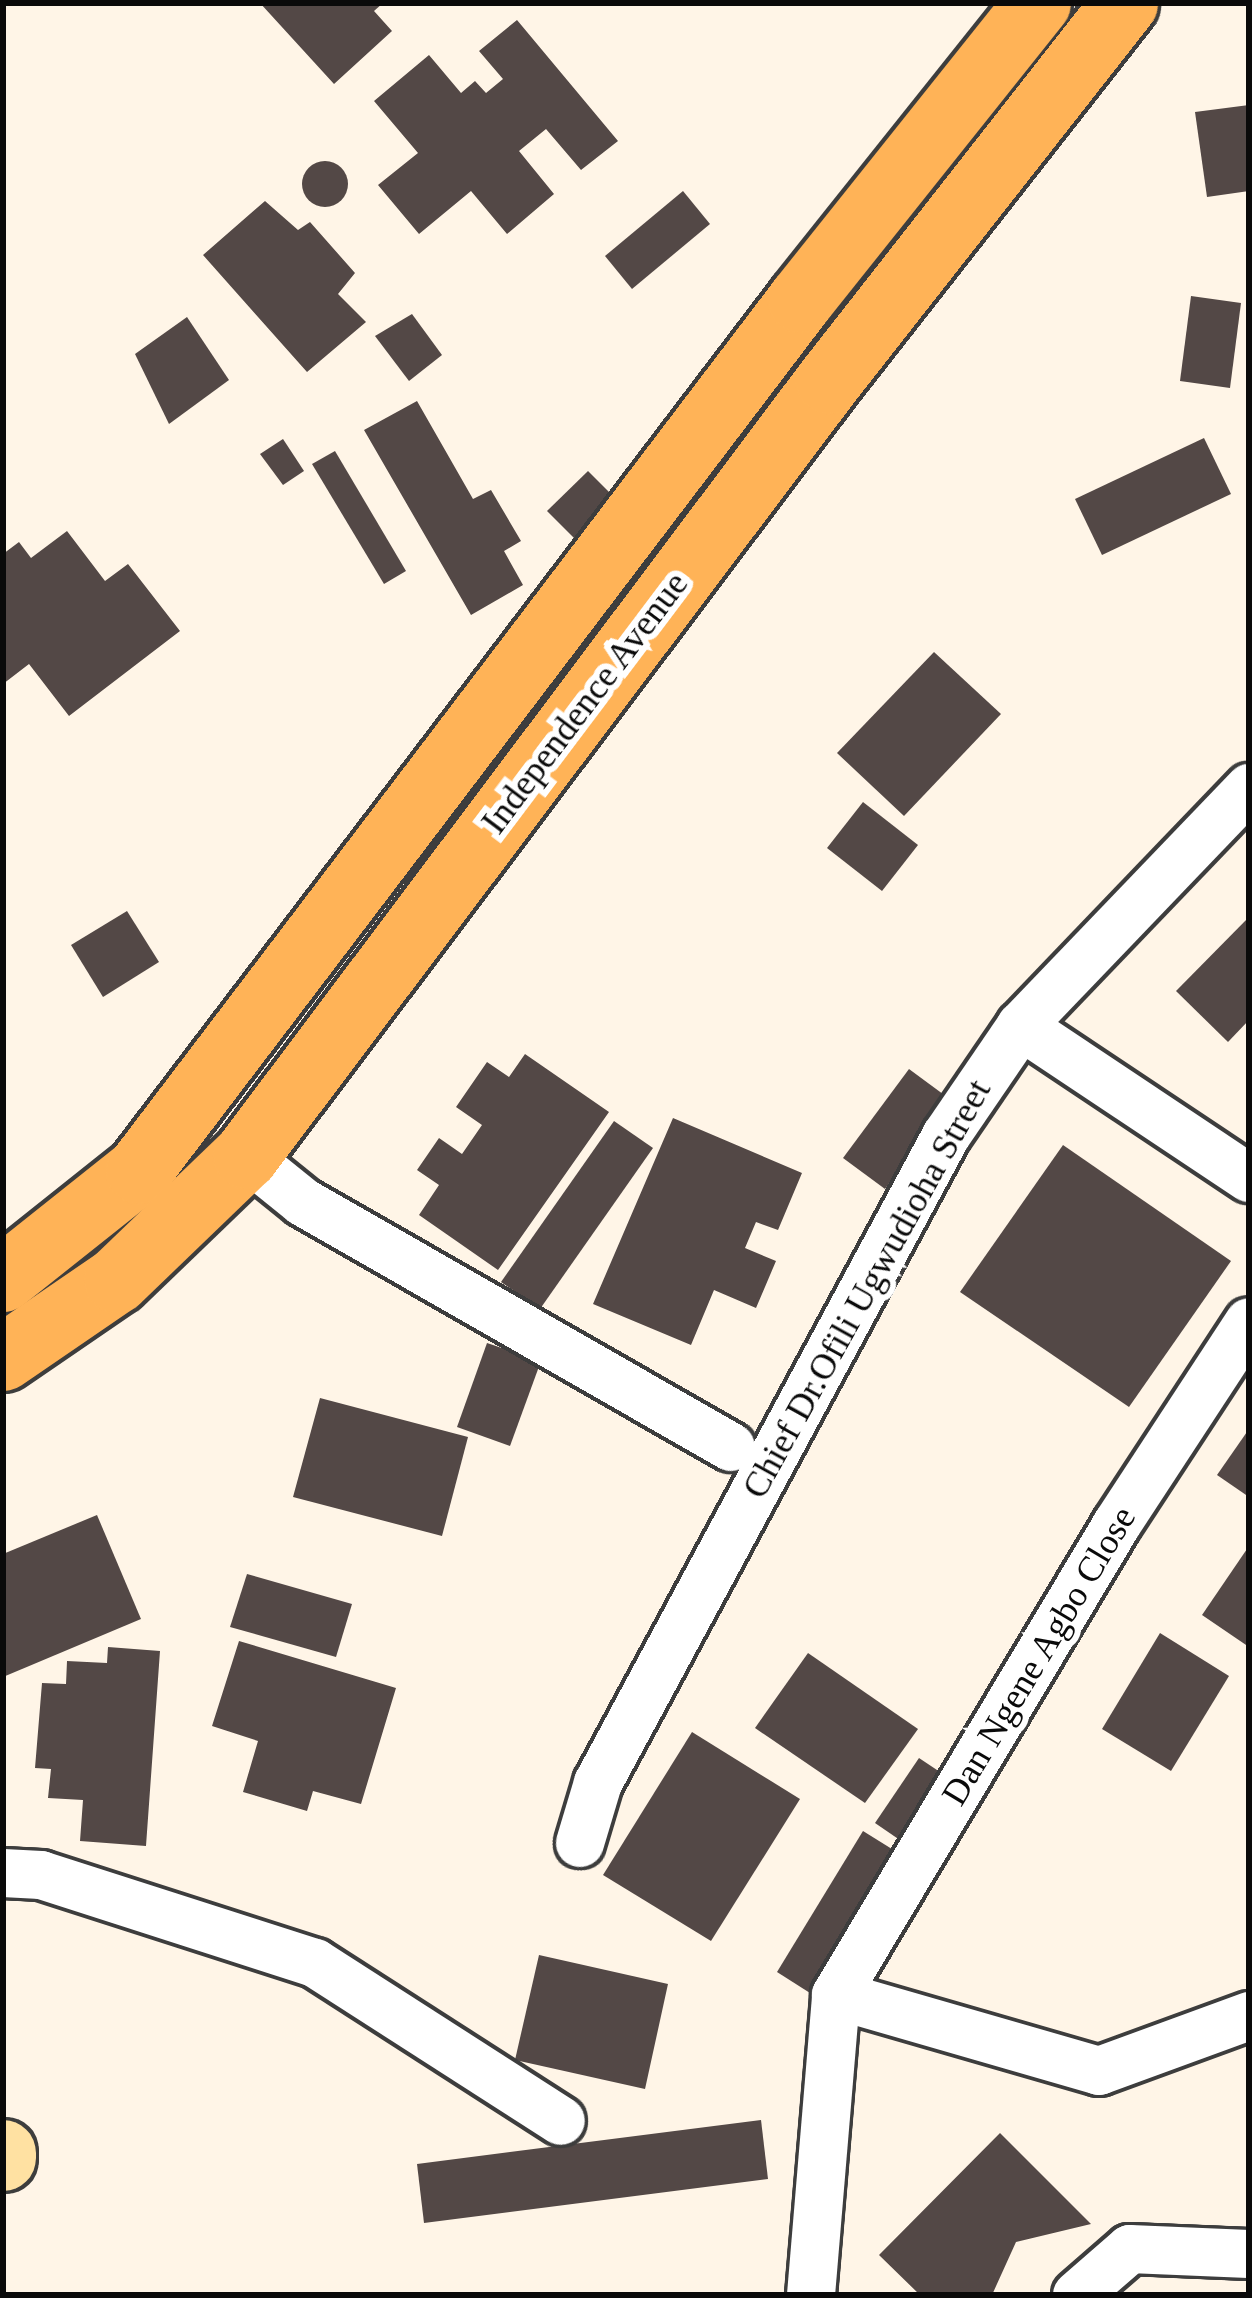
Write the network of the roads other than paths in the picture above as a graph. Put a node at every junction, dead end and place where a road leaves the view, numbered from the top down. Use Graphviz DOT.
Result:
graph roads {
  1 [pos="1038,3"];
  2 [pos="1125,3"];
  3 [pos="1245,800"];
  4 [pos="1021,1025"];
  5 [pos="245,1156"];
  6 [pos="1249,1178"];
  7 [pos="3,1279"];
  8 [pos="1249,1322"];
  9 [pos="3,1358"];
  10 [pos="731,1447"];
  11 [pos="580,1843"];
  12 [pos="3,1873"];
  13 [pos="836,1996"];
  14 [pos="1249,2016"];
  15 [pos="561,2121"];
  16 [pos="1249,2254"];
  17 [pos="812,2295"];
  18 [pos="1077,2295"];
  1 -- 7 [label="main road, Independence Avenue"];
  2 -- 5 [label="main road, Independence Avenue"];
  3 -- 4 [label="street, Chief Dr.Ofili Ugwudioha Street"];
  4 -- 6 [label="street"];
  4 -- 11 [label="street, Chief Dr.Ofili Ugwudioha Street"];
  5 -- 9 [label="main road, Independence Avenue"];
  5 -- 10 [label="street"];
  8 -- 13 [label="street, Dan Ngene Agbo Close"];
  12 -- 15 [label="street"];
  13 -- 14 [label="street"];
  13 -- 17 [label="street"];
  16 -- 18 [label="street"];
}
